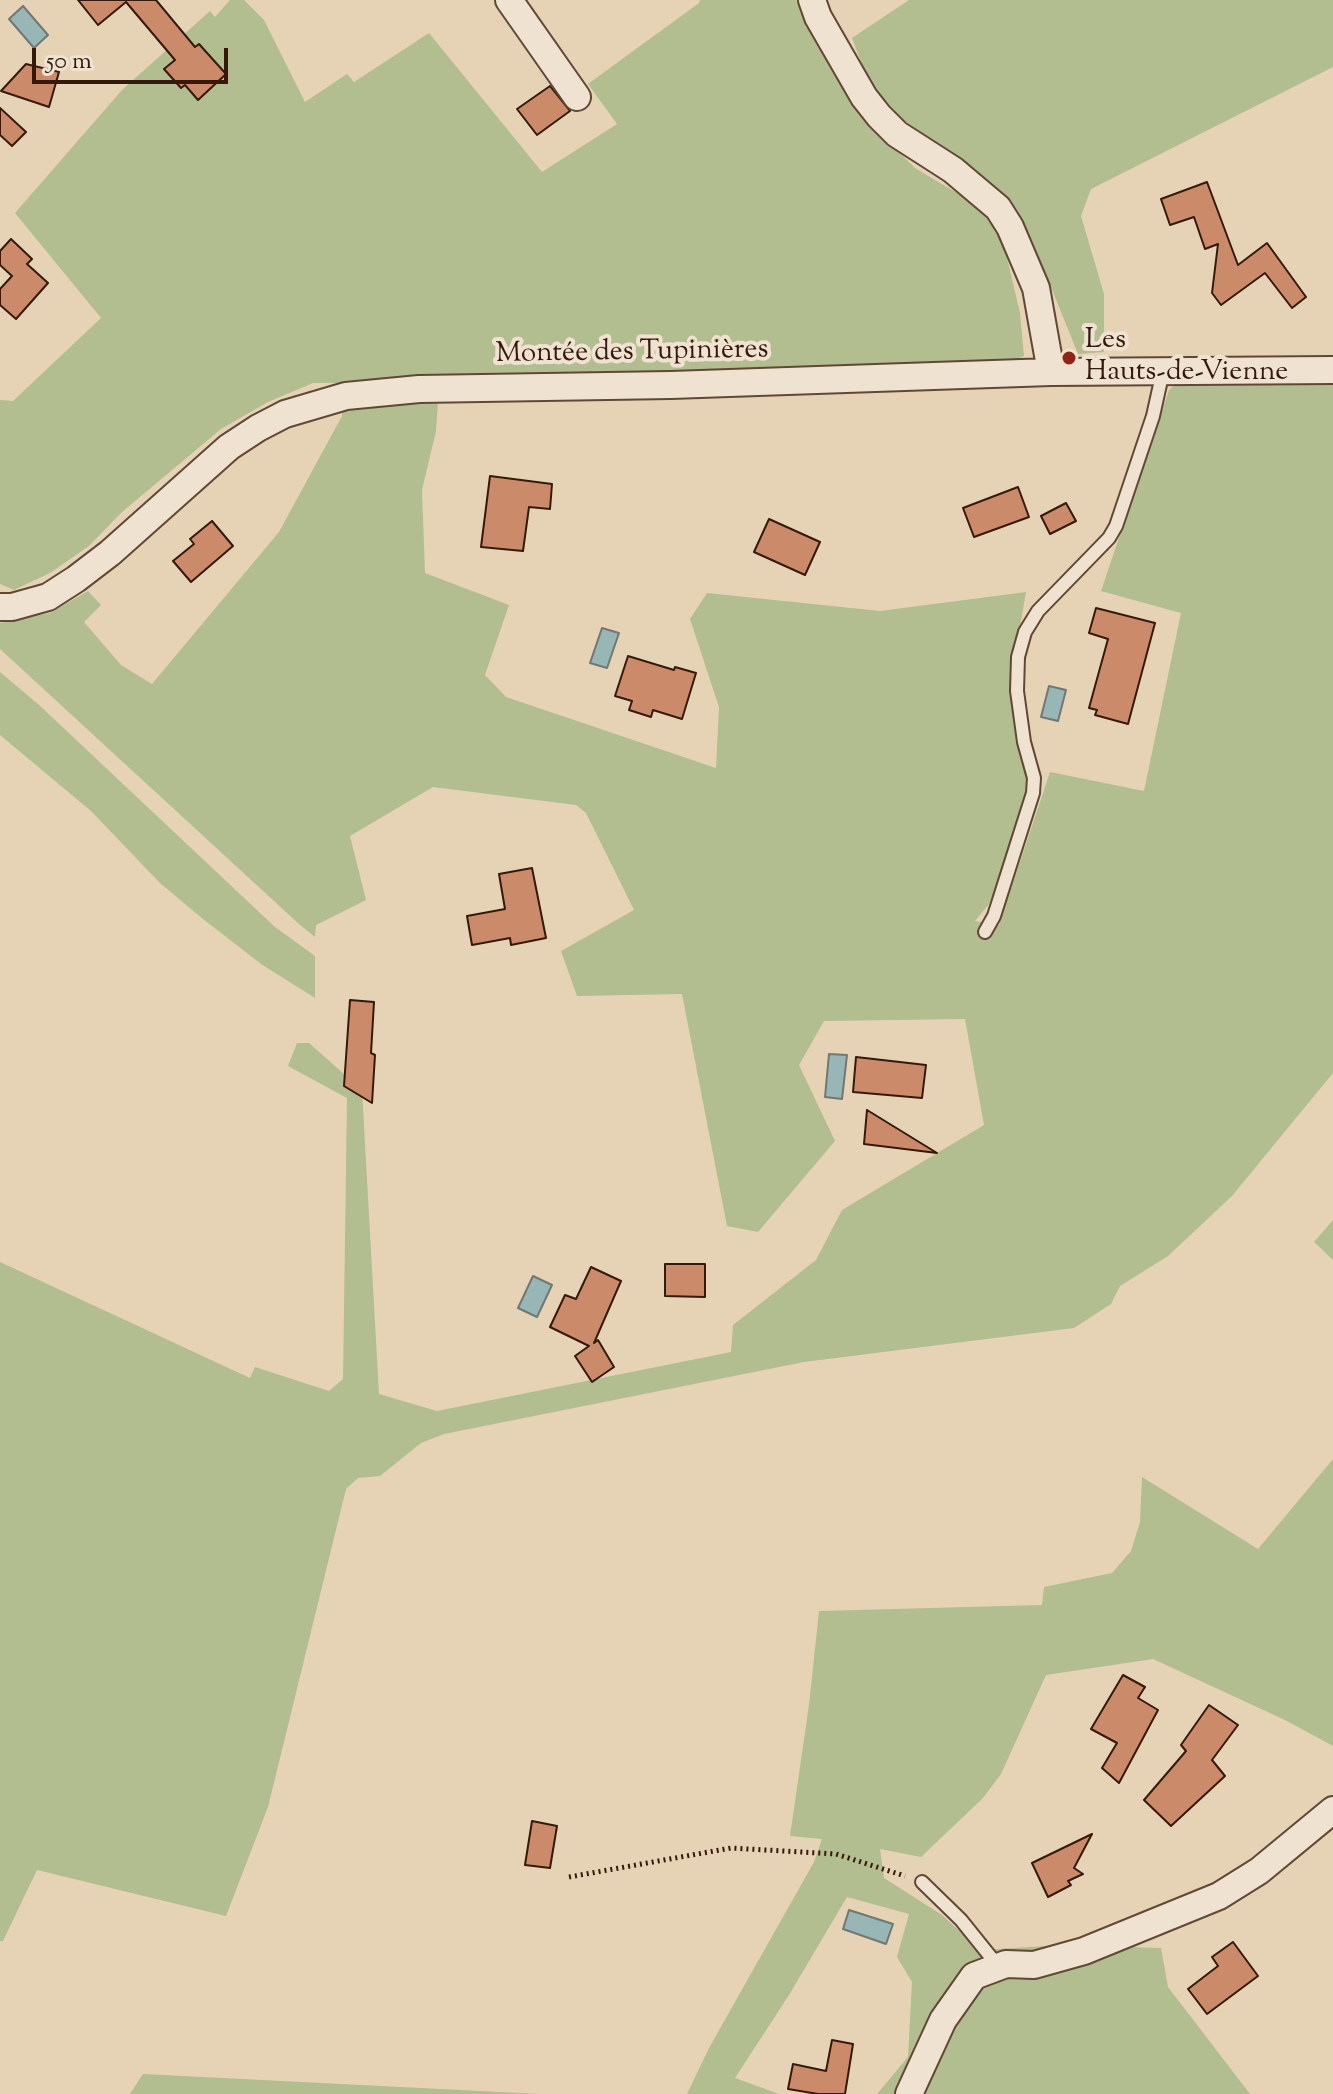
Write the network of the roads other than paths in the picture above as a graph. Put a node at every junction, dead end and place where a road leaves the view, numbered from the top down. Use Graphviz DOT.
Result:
graph roads {
  1 [pos="509,0"];
  2 [pos="812,0"];
  3 [pos="577,97"];
  4 [pos="1333,370"];
  5 [pos="1163,371"];
  6 [pos="1051,372"];
  7 [pos="0,607"];
  8 [pos="985,932"];
  9 [pos="1333,1810"];
  10 [pos="922,1882"];
  11 [pos="998,1966"];
  12 [pos="909,2094"];
  1 -- 3 [label="street"];
  2 -- 6 [label="street"];
  4 -- 5 [label="street, Montée des Tupinières"];
  5 -- 6 [label="street, Montée des Tupinières"];
  5 -- 8 [label="lane"];
  6 -- 7 [label="street, Montée des Tupinières"];
  9 -- 11 [label="street"];
  10 -- 11 [label="lane"];
  11 -- 12 [label="street"];
}
